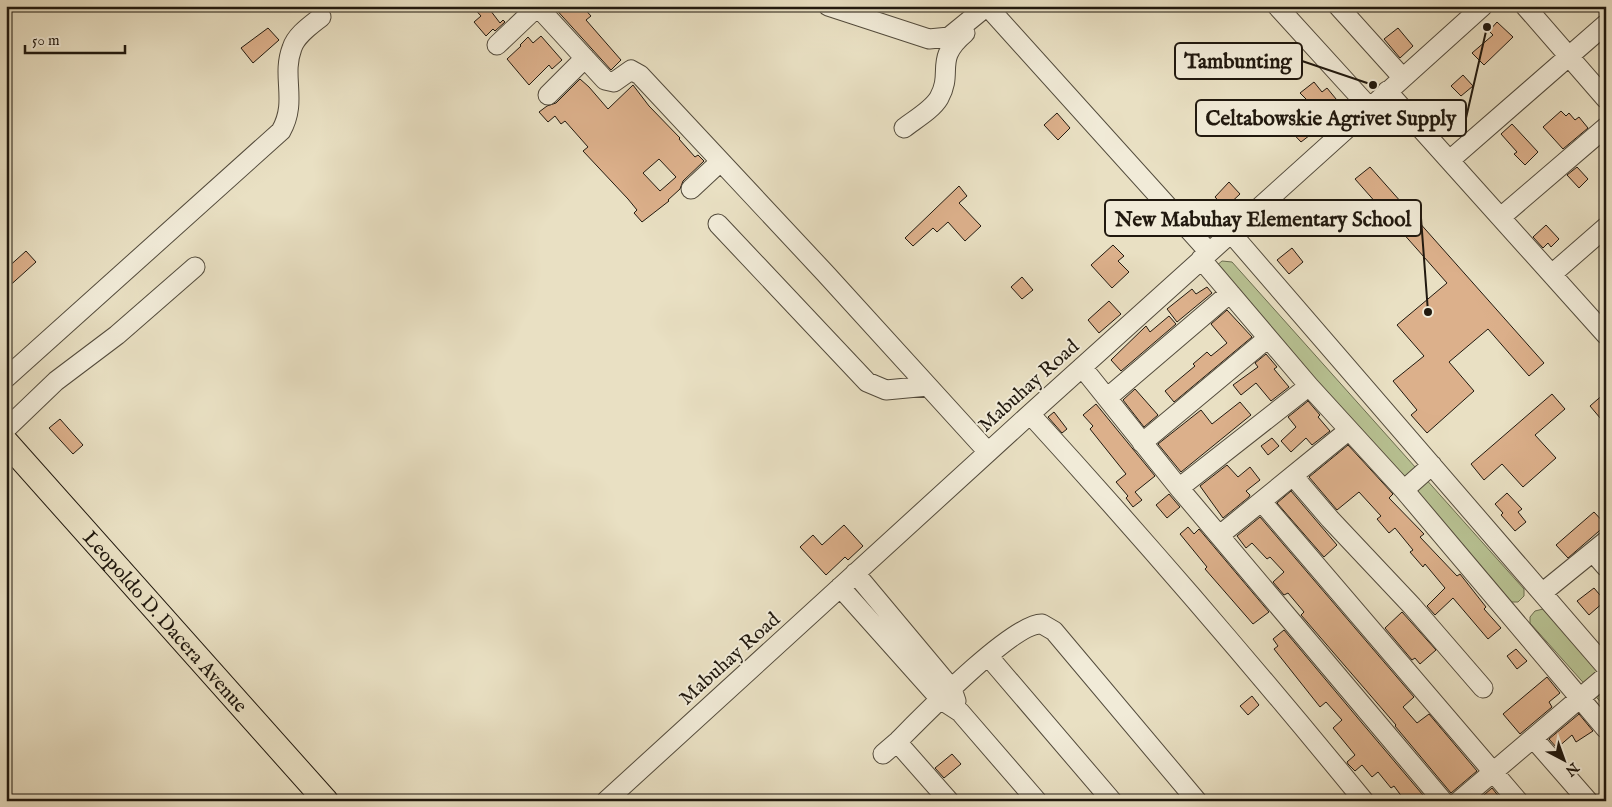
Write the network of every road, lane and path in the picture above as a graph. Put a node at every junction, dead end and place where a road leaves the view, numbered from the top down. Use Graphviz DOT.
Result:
graph roads {
  1 [pos="537,6"];
  2 [pos="828,6"];
  3 [pos="1278,6"];
  4 [pos="1483,6"];
  5 [pos="1525,6"];
  6 [pos="988,8"];
  7 [pos="1347,9"];
  8 [pos="321,17"];
  9 [pos="1606,24"];
  10 [pos="497,45"];
  11 [pos="1568,56"];
  12 [pos="585,58"];
  13 [pos="1402,78"];
  14 [pos="1387,91"];
  15 [pos="548,95"];
  16 [pos="1606,99"];
  17 [pos="1369,107"];
  18 [pos="1606,127"];
  19 [pos="904,128"];
  20 [pos="1450,160"];
  21 [pos="720,162"];
  22 [pos="691,189"];
  23 [pos="1501,217"];
  24 [pos="718,224"];
  25 [pos="1606,227"];
  26 [pos="1231,233"];
  27 [pos="1205,256"];
  28 [pos="195,267"];
  29 [pos="1552,274"];
  30 [pos="1230,293"];
  31 [pos="1606,335"];
  32 [pos="1268,338"];
  33 [pos="1082,367"];
  34 [pos="6,378"];
  35 [pos="928,386"];
  36 [pos="1310,386"];
  37 [pos="1107,398"];
  38 [pos="1030,414"];
  39 [pos="6,429"];
  40 [pos="1349,430"];
  41 [pos="6,442"];
  42 [pos="1142,443"];
  43 [pos="988,452"];
  44 [pos="1432,465"];
  45 [pos="1294,477"];
  46 [pos="1179,488"];
  47 [pos="1404,490"];
  48 [pos="1262,502"];
  49 [pos="1220,535"];
  50 [pos="1599,547"];
  51 [pos="1606,567"];
  52 [pos="855,574"];
  53 [pos="840,587"];
  54 [pos="1542,593"];
  55 [pos="988,656"];
  56 [pos="914,658"];
  57 [pos="1606,667"];
  58 [pos="1606,676"];
  59 [pos="1483,688"];
  60 [pos="946,694"];
  61 [pos="1579,699"];
  62 [pos="1606,729"];
  63 [pos="1533,738"];
  64 [pos="1493,772"];
  65 [pos="326,801"];
  66 [pos="606,801"];
  67 [pos="949,801"];
  68 [pos="1037,801"];
  69 [pos="1112,801"];
  70 [pos="1196,801"];
  71 [pos="1364,801"];
  72 [pos="1443,801"];
  73 [pos="1459,801"];
  74 [pos="1518,801"];
  75 [pos="1588,801"];
  1 -- 10 [label="street"];
  1 -- 12 [label="street"];
  2 -- 6 [label="street"];
  3 -- 17 [label="street"];
  4 -- 13 [label="street, Mabuhay Road"];
  5 -- 11 [label="street"];
  6 -- 19 [label="street"];
  6 -- 27 [label="street"];
  7 -- 13 [label="street"];
  8 -- 34 [label="street"];
  9 -- 11 [label="street"];
  11 -- 16 [label="street"];
  11 -- 20 [label="street"];
  12 -- 15 [label="street"];
  12 -- 21 [label="street"];
  13 -- 14 [label="street, Mabuhay Road"];
  14 -- 17 [label="street, Mabuhay Road"];
  14 -- 20 [label="street"];
  17 -- 26 [label="street, Mabuhay Road"];
  18 -- 23 [label="street"];
  20 -- 23 [label="street"];
  21 -- 22 [label="street"];
  21 -- 35 [label="street"];
  23 -- 29 [label="street"];
  24 -- 35 [label="street"];
  25 -- 29 [label="street"];
  26 -- 27 [label="street, Mabuhay Road"];
  26 -- 44 [label="street"];
  27 -- 30 [label="street"];
  27 -- 33 [label="street, Mabuhay Road"];
  28 -- 39 [label="street"];
  29 -- 31 [label="street"];
  30 -- 32 [label="street"];
  30 -- 37 [label="street"];
  32 -- 36 [label="street"];
  32 -- 42 [label="street"];
  33 -- 37 [label="street"];
  33 -- 38 [label="street, Mabuhay Road"];
  35 -- 43 [label="street"];
  36 -- 40 [label="street"];
  36 -- 46 [label="street"];
  37 -- 42 [label="street"];
  38 -- 43 [label="street, Mabuhay Road"];
  38 -- 71 [label="street"];
  40 -- 45 [label="street"];
  40 -- 47 [label="street"];
  41 -- 65 [label="main road, Leopoldo D. Dacera Avenue"];
  42 -- 46 [label="street"];
  43 -- 52 [label="street, Mabuhay Road"];
  44 -- 47 [label="street"];
  44 -- 54 [label="street"];
  45 -- 48 [label="street"];
  45 -- 59 [label="street"];
  46 -- 49 [label="street"];
  47 -- 61 [label="street"];
  48 -- 49 [label="street"];
  48 -- 64 [label="street"];
  49 -- 72 [label="street"];
  50 -- 51 [label="street"];
  50 -- 54 [label="street"];
  52 -- 53 [label="street, Mabuhay Road"];
  52 -- 56 [label="street"];
  53 -- 56 [label="street"];
  53 -- 66 [label="street, Mabuhay Road"];
  54 -- 57 [label="street"];
  55 -- 60 [label="street"];
  55 -- 69 [label="street"];
  55 -- 70 [label="street"];
  56 -- 60 [label="street"];
  58 -- 61 [label="street"];
  60 -- 67 [label="street"];
  60 -- 68 [label="street"];
  61 -- 62 [label="street"];
  61 -- 63 [label="street"];
  63 -- 64 [label="street"];
  63 -- 75 [label="street"];
  64 -- 73 [label="street"];
  64 -- 74 [label="street"];
}
